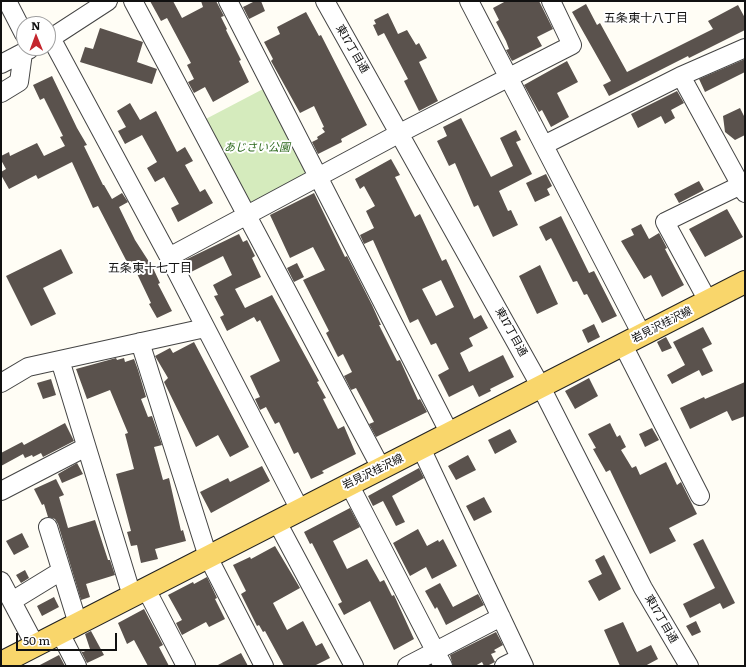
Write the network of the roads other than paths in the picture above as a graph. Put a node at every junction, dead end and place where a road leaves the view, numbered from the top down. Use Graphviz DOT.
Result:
graph roads {
  1 [pos="7,1"];
  2 [pos="108,1"];
  3 [pos="133,1"];
  4 [pos="228,1"];
  5 [pos="325,1"];
  6 [pos="469,1"];
  7 [pos="551,1"];
  8 [pos="16,20"];
  9 [pos="56,35"];
  10 [pos="745,48"];
  11 [pos="56,50"];
  12 [pos="16,54"];
  13 [pos="26,56"];
  14 [pos="1,64"];
  15 [pos="681,76"];
  16 [pos="509,77"];
  17 [pos="1,93"];
  18 [pos="400,133"];
  19 [pos="544,145"];
  20 [pos="318,177"];
  21 [pos="743,189"];
  22 [pos="247,216"];
  23 [pos="169,257"];
  24 [pos="745,282"];
  25 [pos="708,302"];
  26 [pos="206,328"];
  27 [pos="642,335"];
  28 [pos="140,342"];
  29 [pos="623,345"];
  30 [pos="60,360"];
  31 [pos="1,383"];
  32 [pos="541,387"];
  33 [pos="450,434"];
  34 [pos="86,447"];
  35 [pos="421,448"];
  36 [pos="381,468"];
  37 [pos="349,484"];
  38 [pos="1,491"];
  39 [pos="700,496"];
  40 [pos="300,510"];
  41 [pos="277,522"];
  42 [pos="48,527"];
  43 [pos="208,557"];
  44 [pos="61,571"];
  45 [pos="1,581"];
  46 [pos="139,592"];
  47 [pos="12,601"];
  48 [pos="501,617"];
  49 [pos="69,628"];
  50 [pos="35,645"];
  51 [pos="440,659"];
  52 [pos="12,661"];
  53 [pos="522,662"];
  54 [pos="77,666"];
  55 [pos="186,666"];
  56 [pos="264,666"];
  57 [pos="354,666"];
  58 [pos="407,666"];
  59 [pos="504,666"];
  60 [pos="689,666"];
  1 -- 8 [label="street"];
  2 -- 9 [label="street"];
  3 -- 22 [label="street"];
  4 -- 20 [label="street"];
  5 -- 18 [label="street, 東17丁目通"];
  6 -- 16 [label="street"];
  7 -- 16 [label="street"];
  10 -- 15 [label="street"];
  11 -- 23 [label="street"];
  12 -- 14 [label="street"];
  13 -- 17 [label="street"];
  15 -- 19 [label="street"];
  15 -- 21 [label="street"];
  16 -- 18 [label="street"];
  16 -- 19 [label="street"];
  18 -- 20 [label="street"];
  18 -- 32 [label="street, 東17丁目通"];
  19 -- 27 [label="street"];
  20 -- 22 [label="street"];
  20 -- 33 [label="street"];
  21 -- 25 [label="street"];
  22 -- 23 [label="street"];
  22 -- 36 [label="street"];
  23 -- 26 [label="street"];
  24 -- 25 [label="main road, 岩見沢桂沢線"];
  25 -- 27 [label="main road, 岩見沢桂沢線"];
  26 -- 28 [label="street"];
  26 -- 40 [label="street"];
  27 -- 29 [label="main road, 岩見沢桂沢線"];
  28 -- 30 [label="street"];
  28 -- 43 [label="street"];
  29 -- 32 [label="main road, 岩見沢桂沢線"];
  29 -- 39 [label="street"];
  30 -- 31 [label="street"];
  30 -- 34 [label="street"];
  32 -- 33 [label="main road, 岩見沢桂沢線"];
  32 -- 60 [label="street, 東17丁目通"];
  33 -- 35 [label="main road, 岩見沢桂沢線"];
  34 -- 38 [label="street"];
  34 -- 46 [label="street"];
  35 -- 36 [label="main road, 岩見沢桂沢線"];
  35 -- 48 [label="street"];
  36 -- 37 [label="main road, 岩見沢桂沢線"];
  37 -- 40 [label="main road, 岩見沢桂沢線"];
  37 -- 51 [label="street"];
  40 -- 41 [label="main road, 岩見沢桂沢線"];
  41 -- 43 [label="main road, 岩見沢桂沢線"];
  41 -- 57 [label="street"];
  42 -- 44 [label="street"];
  43 -- 46 [label="main road, 岩見沢桂沢線"];
  43 -- 56 [label="street"];
  44 -- 47 [label="street"];
  44 -- 49 [label="street"];
  45 -- 47 [label="street"];
  46 -- 49 [label="main road, 岩見沢桂沢線"];
  46 -- 55 [label="street"];
  47 -- 50 [label="street"];
  48 -- 51 [label="street"];
  48 -- 53 [label="street"];
  49 -- 50 [label="main road, 岩見沢桂沢線"];
  49 -- 54 [label="street"];
  50 -- 52 [label="main road, 岩見沢桂沢線"];
  51 -- 58 [label="street"];
  53 -- 59 [label="street"];
}
